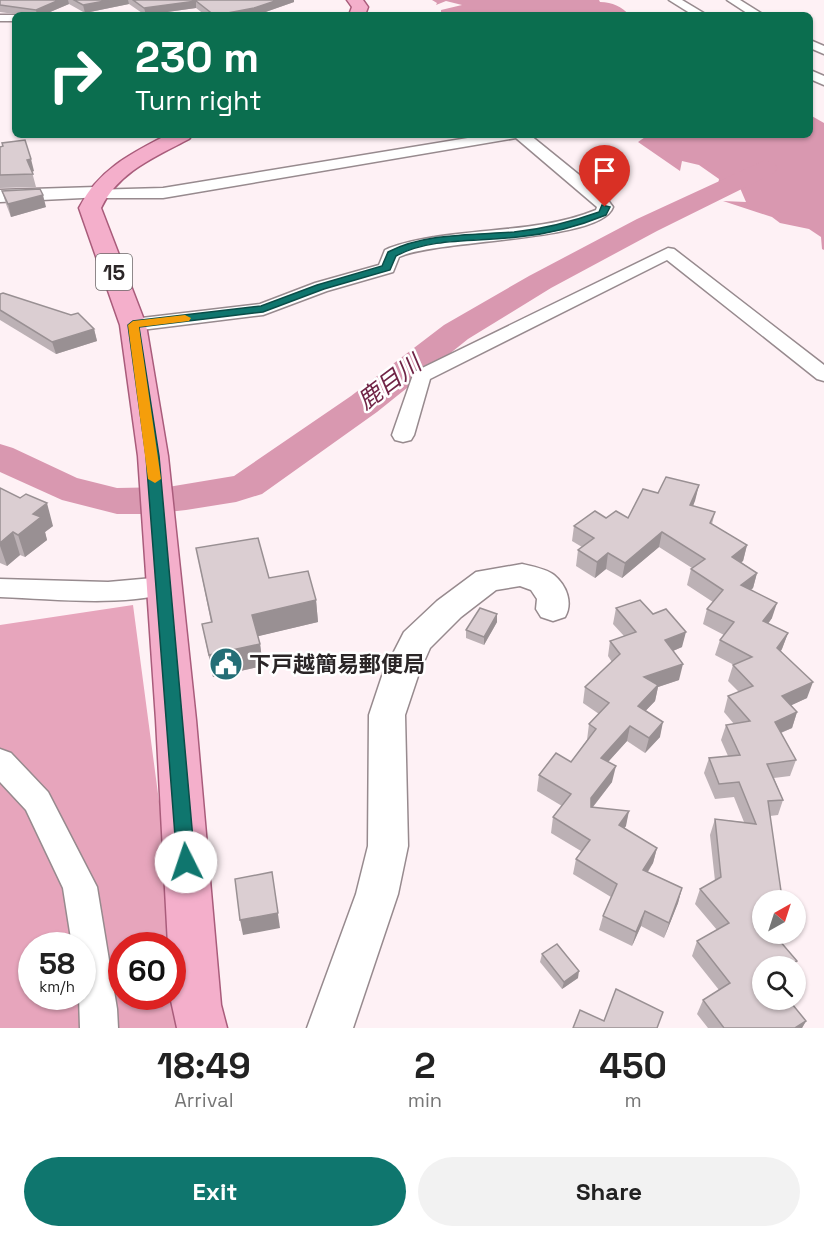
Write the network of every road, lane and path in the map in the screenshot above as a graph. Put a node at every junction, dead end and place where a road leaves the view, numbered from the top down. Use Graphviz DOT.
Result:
graph roads {
  1 [pos="674,0"];
  2 [pos="732,0"];
  3 [pos="696,12"];
  4 [pos="753,12"];
  5 [pos="177,138"];
  6 [pos="494,138"];
  7 [pos="525,138"];
  8 [pos="96,192"];
  9 [pos="0,196"];
  10 [pos="133,325"];
  11 [pos="824,375"];
  12 [pos="403,435"];
  13 [pos="164,586"];
  14 [pos="0,588"];
  15 [pos="554,609"];
  16 [pos="0,762"];
  17 [pos="99,1028"];
  18 [pos="202,1028"];
  19 [pos="330,1028"];
  1 -- 3 [label="street"];
  2 -- 4 [label="street"];
  5 -- 8 [label="main road"];
  6 -- 8 [label="street"];
  7 -- 10 [label="street"];
  8 -- 9 [label="street"];
  8 -- 10 [label="main road, 15"];
  10 -- 13 [label="main road, 15"];
  11 -- 12 [label="street"];
  13 -- 14 [label="street"];
  13 -- 18 [label="main road, 15"];
  15 -- 19 [label="street"];
  16 -- 17 [label="street"];
}
